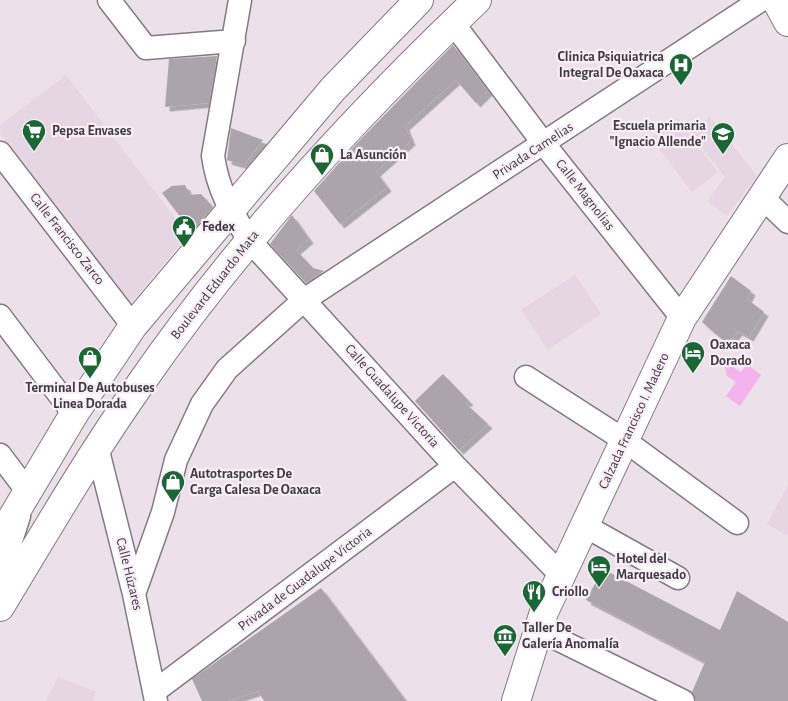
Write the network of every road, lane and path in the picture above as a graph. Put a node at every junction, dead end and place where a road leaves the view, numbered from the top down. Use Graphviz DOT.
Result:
graph roads {
  1 [pos="109,0"];
  2 [pos="240,0"];
  3 [pos="419,0"];
  4 [pos="477,0"];
  5 [pos="761,0"];
  6 [pos="776,0"];
  7 [pos="788,22"];
  8 [pos="452,23"];
  9 [pos="234,41"];
  10 [pos="544,144"];
  11 [pos="0,153"];
  12 [pos="788,158"];
  13 [pos="762,197"];
  14 [pos="230,210"];
  15 [pos="788,222"];
  16 [pos="249,240"];
  17 [pos="304,300"];
  18 [pos="0,316"];
  19 [pos="682,318"];
  20 [pos="134,326"];
  21 [pos="526,377"];
  22 [pos="74,414"];
  23 [pos="624,440"];
  24 [pos="97,447"];
  25 [pos="0,455"];
  26 [pos="455,466"];
  27 [pos="26,495"];
  28 [pos="738,523"];
  29 [pos="585,526"];
  30 [pos="0,538"];
  31 [pos="0,576"];
  32 [pos="562,576"];
  33 [pos="678,578"];
  34 [pos="134,594"];
  35 [pos="0,607"];
  36 [pos="537,629"];
  37 [pos="156,696"];
  38 [pos="516,701"];
  39 [pos="683,701"];
  1 -- 9 [label="street"];
  2 -- 9 [label="street, Calle Guadalupe Victoria"];
  3 -- 14 [label="main road"];
  4 -- 8 [label="main road, Boulevard Eduardo Mata"];
  5 -- 10 [label="street, Privada Camelias"];
  6 -- 7 [label="main road"];
  8 -- 10 [label="street, Calle Magnolias"];
  8 -- 16 [label="main road, Boulevard Eduardo Mata"];
  9 -- 14 [label="street, Calle Guadalupe Victoria"];
  10 -- 17 [label="street, Privada Camelias"];
  10 -- 19 [label="street, Calle Magnolias"];
  11 -- 20 [label="street, Calle Francisco Zarco"];
  12 -- 13 [label="main road, Calzada Francisco I. Madero"];
  13 -- 15 [label="street"];
  13 -- 19 [label="main road, Calzada Francisco I. Madero"];
  14 -- 16 [label="street, Calle Guadalupe Victoria"];
  14 -- 20 [label="main road"];
  16 -- 17 [label="street, Calle Guadalupe Victoria"];
  16 -- 24 [label="main road, Boulevard Eduardo Mata"];
  17 -- 26 [label="street, Calle Guadalupe Victoria"];
  17 -- 34 [label="street, Privada Camelias"];
  18 -- 22 [label="street"];
  19 -- 23 [label="main road, Calzada Francisco I. Madero"];
  20 -- 22 [label="main road"];
  21 -- 23 [label="street"];
  22 -- 27 [label="main road"];
  23 -- 28 [label="street"];
  23 -- 29 [label="main road, Calzada Francisco I. Madero"];
  24 -- 34 [label="street, Calle Húzares"];
  24 -- 35 [label="main road, Boulevard Eduardo Mata"];
  25 -- 27 [label="street"];
  26 -- 32 [label="street, Calle Guadalupe Victoria"];
  26 -- 37 [label="street, Privada de Guadalupe Victoria"];
  27 -- 30 [label="main road"];
  27 -- 31 [label="street"];
  29 -- 32 [label="main road, Calzada Francisco I. Madero"];
  29 -- 33 [label="street"];
  32 -- 36 [label="main road, Calzada Francisco I. Madero"];
  34 -- 37 [label="street, Calle Húzares"];
  36 -- 38 [label="main road, Calzada Francisco I. Madero"];
  36 -- 39 [label="street"];
}
